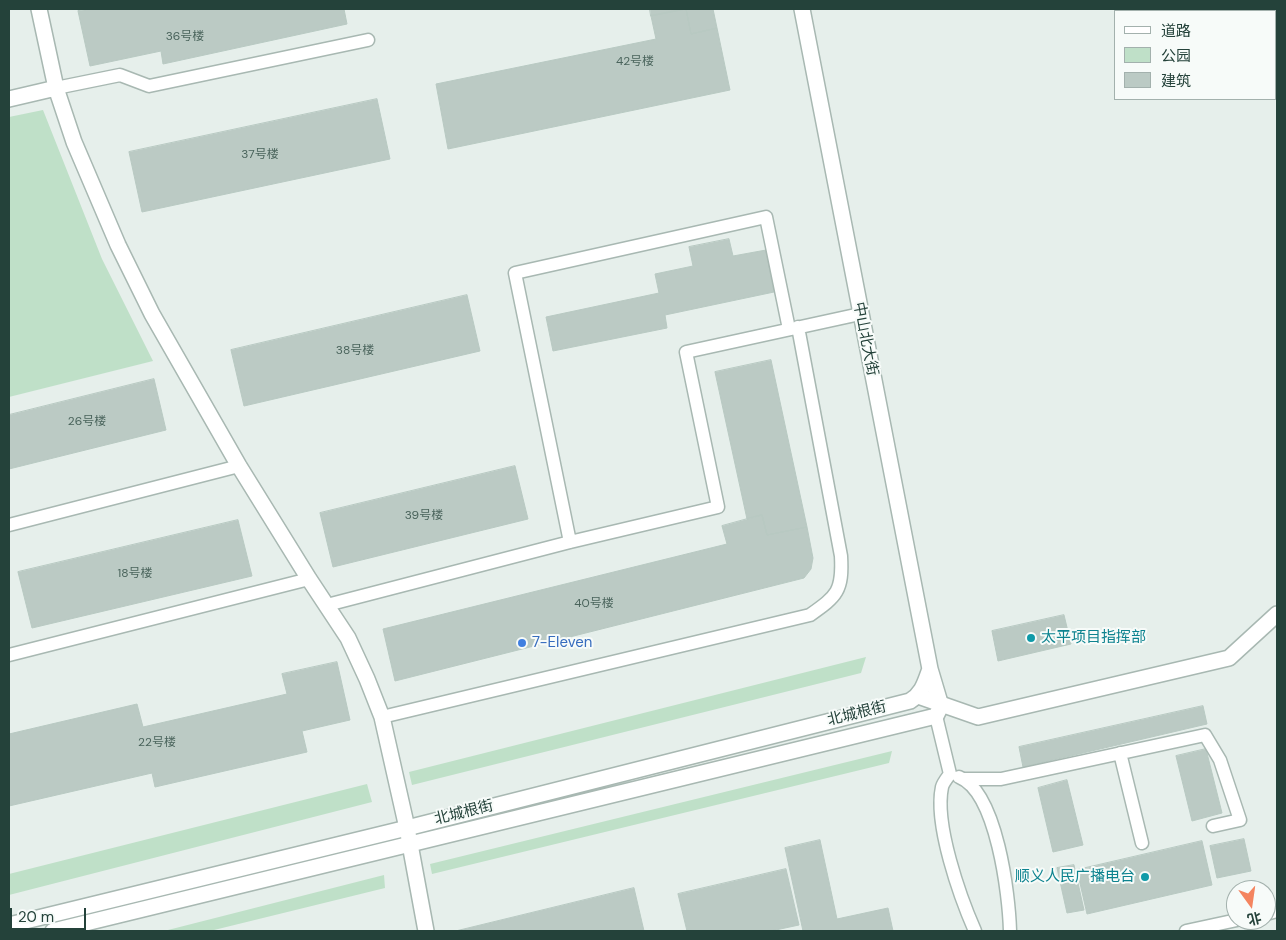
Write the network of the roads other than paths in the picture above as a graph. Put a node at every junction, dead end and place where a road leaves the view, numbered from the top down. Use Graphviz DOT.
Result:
graph roads {
  1 [pos="39,9"];
  2 [pos="802,9"];
  3 [pos="368,40"];
  4 [pos="56,88"];
  5 [pos="9,99"];
  6 [pos="860,314"];
  7 [pos="794,328"];
  8 [pos="239,466"];
  9 [pos="9,525"];
  10 [pos="570,542"];
  11 [pos="309,579"];
  12 [pos="327,605"];
  13 [pos="1277,614"];
  14 [pos="9,655"];
  15 [pos="930,669"];
  16 [pos="918,696"];
  17 [pos="938,711"];
  18 [pos="382,717"];
  19 [pos="1120,753"];
  20 [pos="950,774"];
  21 [pos="964,779"];
  22 [pos="1213,826"];
  23 [pos="407,828"];
  24 [pos="1142,843"];
  25 [pos="410,844"];
  26 [pos="1226,922"];
  27 [pos="9,925"];
  28 [pos="53,931"];
  29 [pos="426,931"];
  30 [pos="975,931"];
  31 [pos="1010,931"];
  32 [pos="1186,931"];
  1 -- 4 [label="street"];
  2 -- 6 [label="street, 中山北大街"];
  3 -- 4 [label="lane"];
  4 -- 5 [label="street"];
  4 -- 8 [label="street"];
  6 -- 7 [label="lane"];
  6 -- 15 [label="street, 中山北大街"];
  7 -- 10 [label="lane"];
  7 -- 10 [label="lane"];
  7 -- 18 [label="lane"];
  8 -- 9 [label="lane"];
  8 -- 11 [label="street"];
  10 -- 12 [label="lane"];
  11 -- 12 [label="street"];
  11 -- 14 [label="lane"];
  12 -- 18 [label="street"];
  13 -- 17 [label="street"];
  15 -- 16 [label="street"];
  15 -- 17 [label="street"];
  16 -- 17 [label="street"];
  16 -- 23 [label="street, 北城根街"];
  17 -- 20 [label="lane"];
  17 -- 25 [label="street, 北城根街"];
  18 -- 23 [label="street"];
  19 -- 21 [label="lane"];
  19 -- 22 [label="lane"];
  19 -- 24 [label="lane"];
  20 -- 21 [label="lane"];
  20 -- 30 [label="lane"];
  21 -- 31 [label="lane"];
  23 -- 25 [label="street"];
  23 -- 27 [label="street, 北城根街"];
  25 -- 28 [label="street, 北城根街"];
  25 -- 29 [label="street"];
  26 -- 32 [label="lane"];
}
